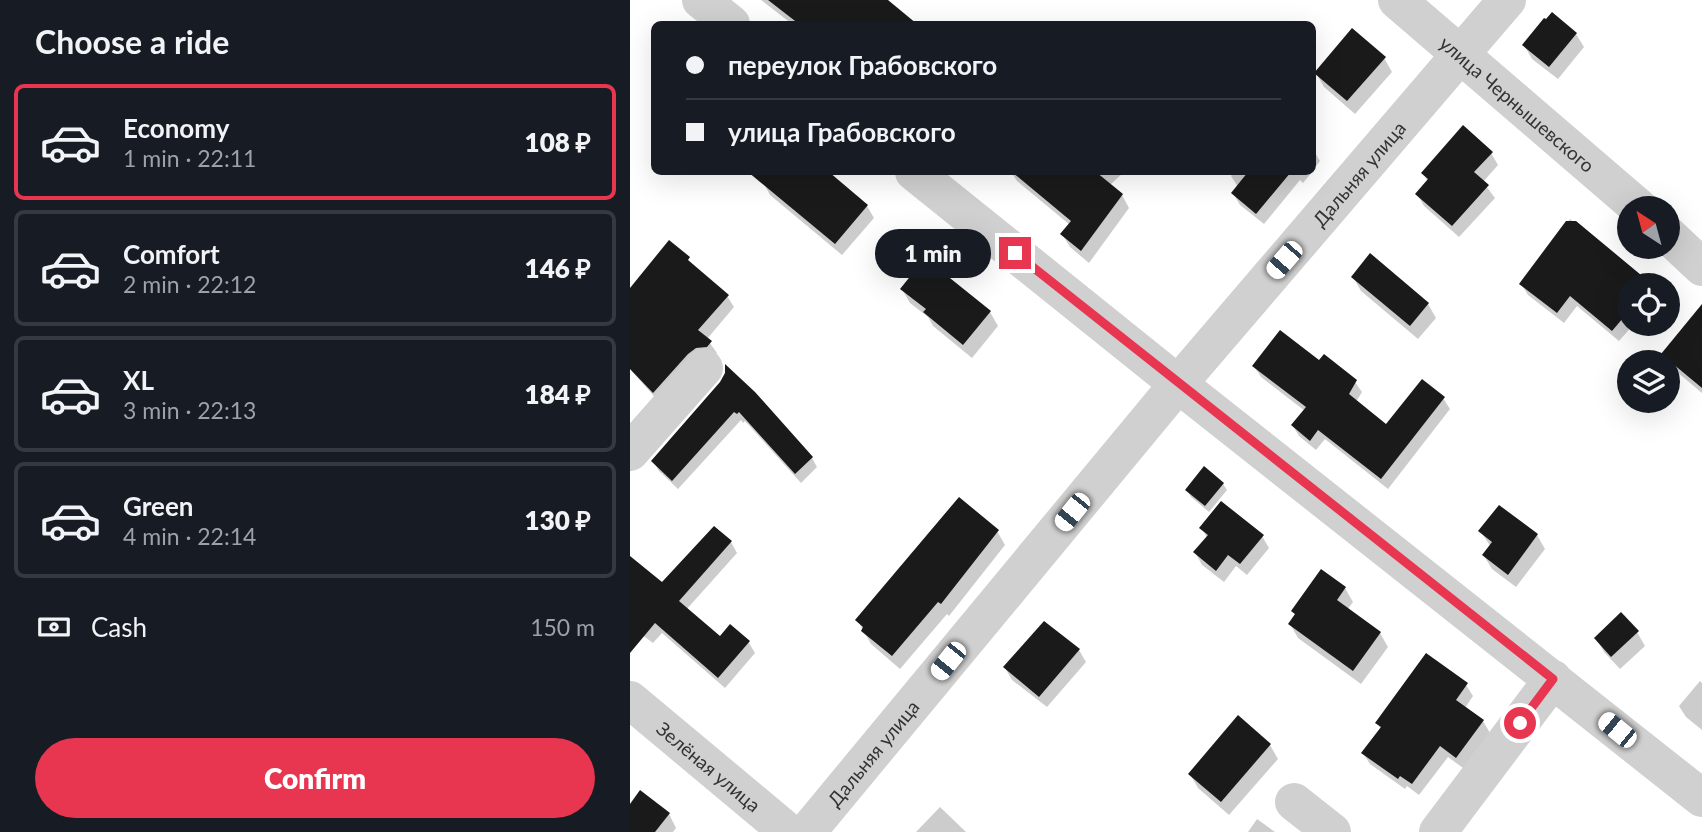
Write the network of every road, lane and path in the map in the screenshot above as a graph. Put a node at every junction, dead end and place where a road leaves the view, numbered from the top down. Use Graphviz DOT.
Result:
graph roads {
  1 [pos="701,0"];
  2 [pos="1397,0"];
  3 [pos="1507,0"];
  4 [pos="727,21"];
  5 [pos="1461,55"];
  6 [pos="918,175"];
  7 [pos="1625,196"];
  8 [pos="1680,246"];
  9 [pos="1702,267"];
  10 [pos="704,368"];
  11 [pos="1178,384"];
  12 [pos="630,452"];
  13 [pos="1553,679"];
  14 [pos="630,700"];
  15 [pos="1702,798"];
  16 [pos="1294,802"];
  17 [pos="788,832"];
  18 [pos="807,832"];
  19 [pos="1332,832"];
  20 [pos="1438,832"];
  1 -- 4 [label="street"];
  2 -- 5 [label="street, улица Чернышевского"];
  3 -- 5 [label="street, Дальняя улица"];
  5 -- 7 [label="street, улица Чернышевского"];
  5 -- 11 [label="street, Дальняя улица"];
  6 -- 11 [label="street"];
  8 -- 9 [label="street"];
  10 -- 12 [label="street"];
  11 -- 13 [label="street"];
  11 -- 18 [label="street, Дальняя улица"];
  13 -- 15 [label="street"];
  13 -- 20 [label="street"];
  14 -- 17 [label="street, Зелёная улица"];
  16 -- 19 [label="street"];
}
